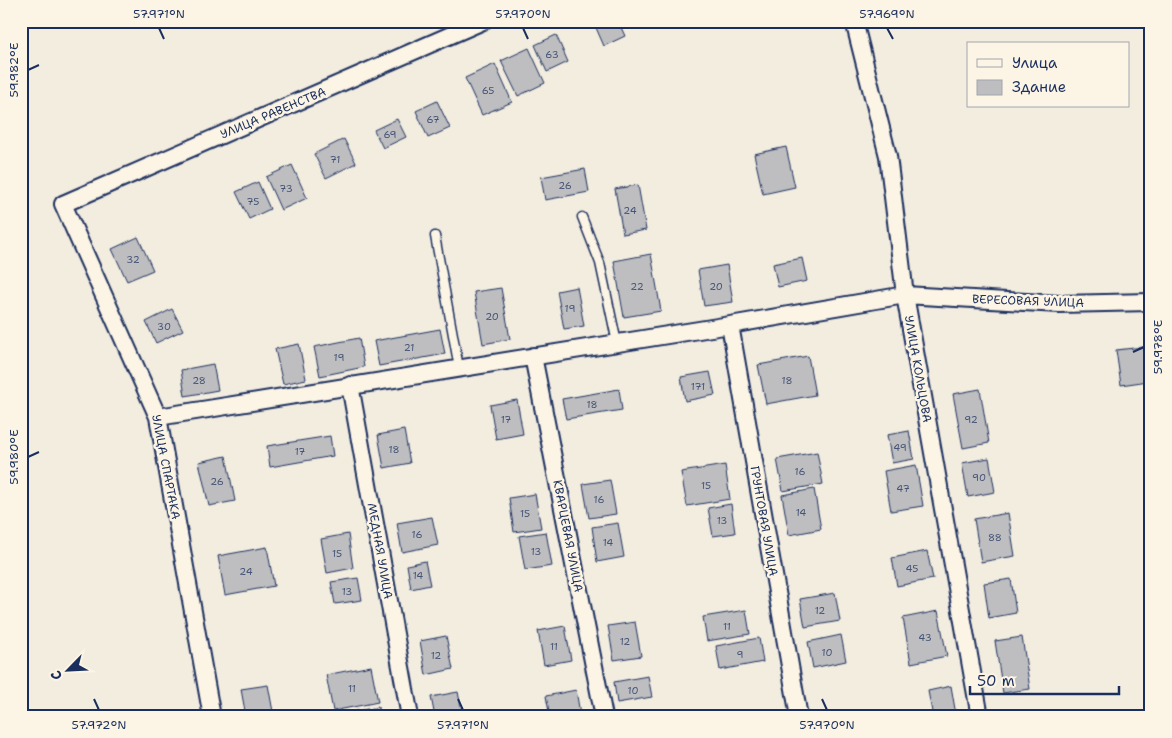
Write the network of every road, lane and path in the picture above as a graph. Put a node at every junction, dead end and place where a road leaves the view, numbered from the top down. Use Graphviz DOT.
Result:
graph roads {
  1 [pos="483,21"];
  2 [pos="854,21"];
  3 [pos="63,204"];
  4 [pos="582,217"];
  5 [pos="435,236"];
  6 [pos="905,295"];
  7 [pos="1151,302"];
  8 [pos="730,325"];
  9 [pos="617,343"];
  10 [pos="533,356"];
  11 [pos="459,368"];
  12 [pos="350,385"];
  13 [pos="158,417"];
  14 [pos="212,717"];
  15 [pos="410,717"];
  16 [pos="604,717"];
  17 [pos="799,717"];
  18 [pos="980,717"];
  1 -- 3 [label="street, УЛИЦА РАВЕНСТВА"];
  2 -- 6 [label="street, УЛИЦА КОЛЬЦОВА"];
  3 -- 13 [label="street, УЛИЦА СПАРТАКА"];
  4 -- 9 [label="lane"];
  5 -- 11 [label="lane"];
  6 -- 7 [label="street, ВЕРЕСОВАЯ УЛИЦА"];
  6 -- 8 [label="street, ВЕРЕСОВАЯ УЛИЦА"];
  6 -- 18 [label="street, УЛИЦА КОЛЬЦОВА"];
  8 -- 9 [label="street, ВЕРЕСОВАЯ УЛИЦА"];
  8 -- 17 [label="street, ГРУНТОВАЯ УЛИЦА"];
  9 -- 10 [label="street, ВЕРЕСОВАЯ УЛИЦА"];
  10 -- 11 [label="street, ВЕРЕСОВАЯ УЛИЦА"];
  10 -- 16 [label="street, КВАРЦЕВАЯ УЛИЦА"];
  11 -- 12 [label="street, ВЕРЕСОВАЯ УЛИЦА"];
  12 -- 13 [label="street, ВЕРЕСОВАЯ УЛИЦА"];
  12 -- 15 [label="street, МЕДНАЯ УЛИЦА"];
  13 -- 14 [label="street, УЛИЦА СПАРТАКА"];
}
